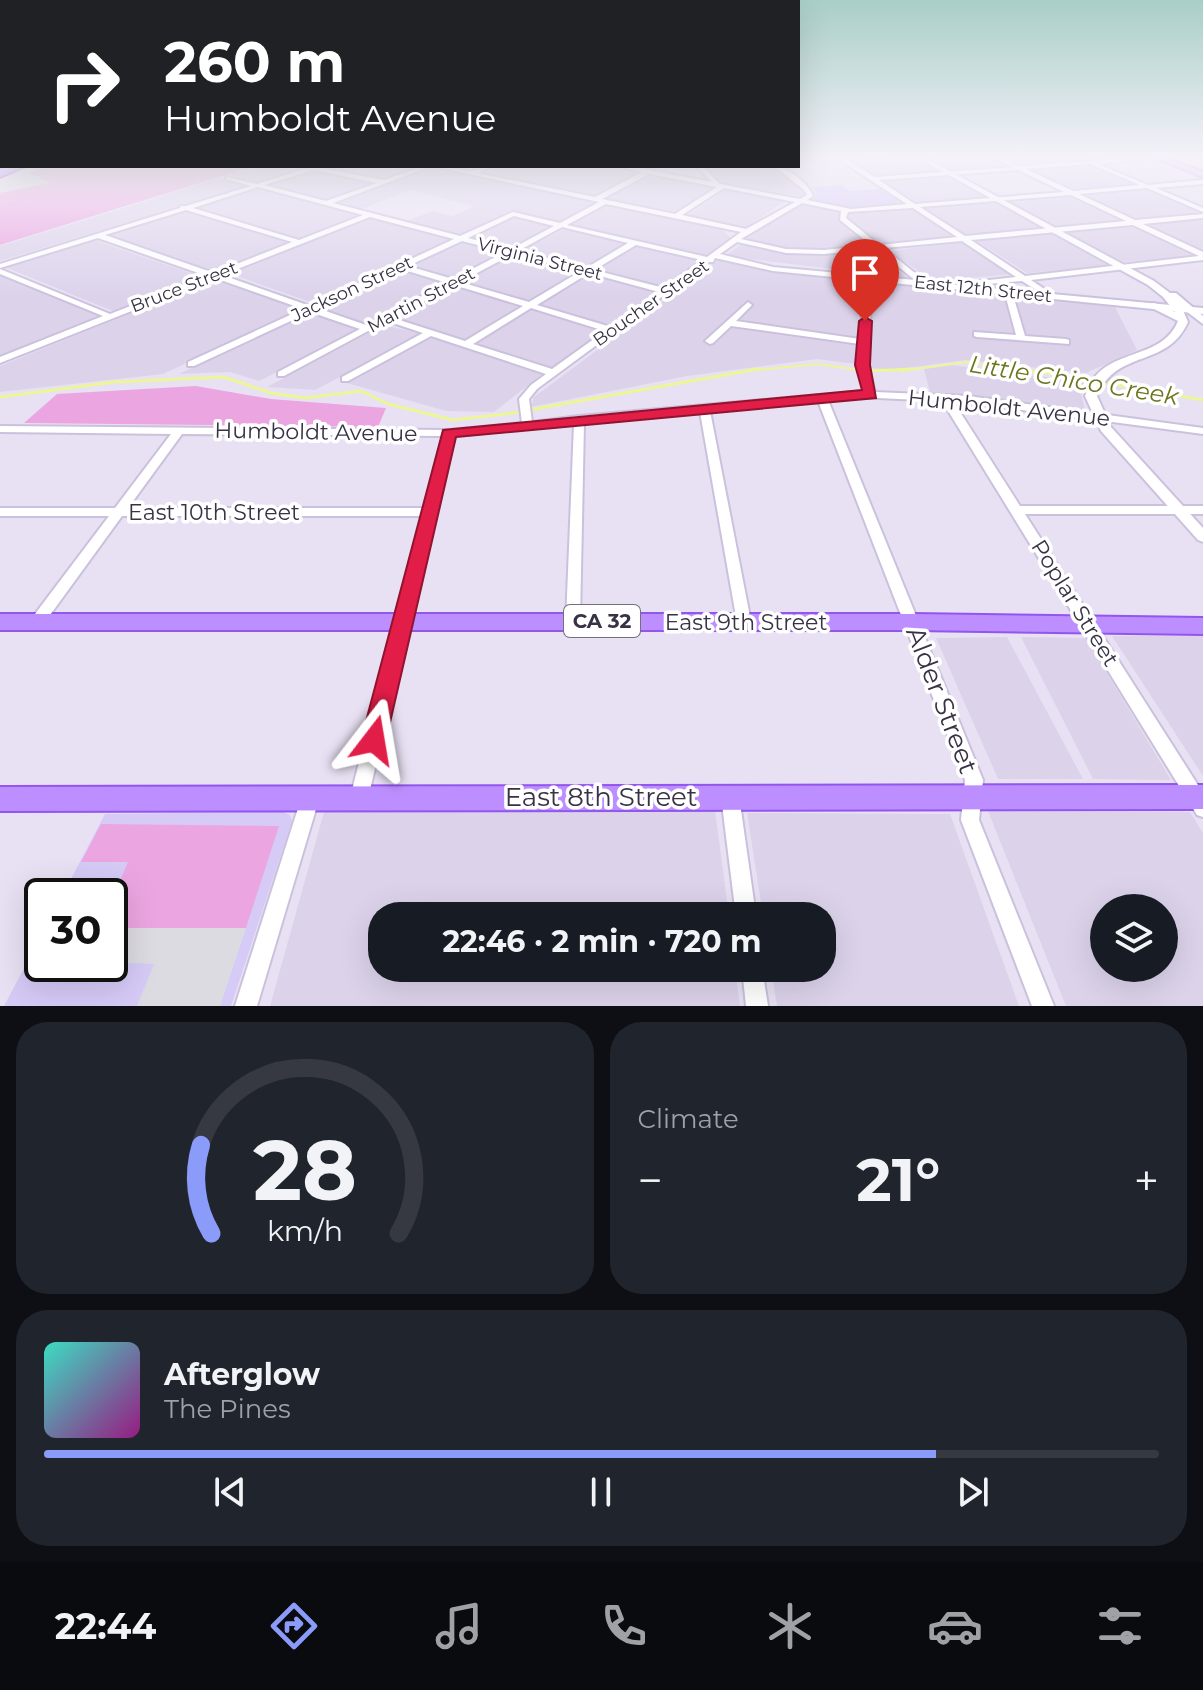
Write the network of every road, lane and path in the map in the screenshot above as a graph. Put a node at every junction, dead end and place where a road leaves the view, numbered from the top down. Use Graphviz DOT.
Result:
graph roads {
  1 [pos="196,203"];
  2 [pos="327,203"];
  3 [pos="597,203"];
  4 [pos="609,203"];
  5 [pos="695,203"];
  6 [pos="798,203"];
  7 [pos="815,203"];
  8 [pos="908,203"];
  9 [pos="962,203"];
  10 [pos="1003,203"];
  11 [pos="1092,203"];
  12 [pos="1181,203"];
  13 [pos="183,207"];
  14 [pos="914,207"];
  15 [pos="845,210"];
  16 [pos="1203,213"];
  17 [pos="513,214"];
  18 [pos="368,215"];
  19 [pos="675,217"];
  20 [pos="1131,222"];
  21 [pos="560,225"];
  22 [pos="1053,230"];
  23 [pos="747,231"];
  24 [pos="97,235"];
  25 [pos="461,239"];
  26 [pos="962,239"];
  27 [pos="737,240"];
  28 [pos="298,242"];
  29 [pos="635,242"];
  30 [pos="877,247"];
  31 [pos="513,252"];
  32 [pos="1203,257"];
  33 [pos="714,258"];
  34 [pos="400,266"];
  35 [pos="1120,267"];
  36 [pos="0,268"];
  37 [pos="586,271"];
  38 [pos="218,274"];
  39 [pos="1022,277"];
  40 [pos="868,278"];
  41 [pos="453,282"];
  42 [pos="923,283"];
  43 [pos="968,287"];
  44 [pos="666,291"];
  45 [pos="1008,291"];
  46 [pos="1165,291"];
  47 [pos="1051,296"];
  48 [pos="530,304"];
  49 [pos="748,305"];
  50 [pos="1151,305"];
  51 [pos="312,308"];
  52 [pos="1198,310"];
  53 [pos="1181,314"];
  54 [pos="109,316"];
  55 [pos="389,319"];
  56 [pos="1203,321"];
  57 [pos="729,323"];
  58 [pos="369,329"];
  59 [pos="612,330"];
  60 [pos="430,333"];
  61 [pos="977,334"];
  62 [pos="1021,337"];
  63 [pos="710,341"];
  64 [pos="864,342"];
  65 [pos="1066,342"];
  66 [pos="466,344"];
  67 [pos="0,360"];
  68 [pos="191,364"];
  69 [pos="554,373"];
  70 [pos="281,374"];
  71 [pos="345,379"];
  72 [pos="871,394"];
  73 [pos="822,397"];
  74 [pos="945,397"];
  75 [pos="704,408"];
  76 [pos="1098,417"];
  77 [pos="579,419"];
  78 [pos="527,424"];
  79 [pos="0,429"];
  80 [pos="179,430"];
  81 [pos="1203,431"];
  82 [pos="449,433"];
  83 [pos="1017,510"];
  84 [pos="1181,510"];
  85 [pos="1203,510"];
  86 [pos="0,512"];
  87 [pos="119,512"];
  88 [pos="428,512"];
  89 [pos="1203,537"];
  90 [pos="573,621"];
  91 [pos="0,622"];
  92 [pos="37,622"];
  93 [pos="403,622"];
  94 [pos="744,622"];
  95 [pos="913,622"];
  96 [pos="1089,626"];
  97 [pos="1203,626"];
  98 [pos="730,796"];
  99 [pos="971,797"];
  100 [pos="359,798"];
  101 [pos="0,799"];
  102 [pos="310,799"];
  103 [pos="1200,801"];
  104 [pos="744,902"];
  105 [pos="754,982"];
  106 [pos="246,1006"];
  107 [pos="757,1006"];
  108 [pos="1043,1006"];
  1 -- 13 [label="street"];
  2 -- 18 [label="street, Virginia Street"];
  3 -- 21 [label="street, Martin Street"];
  4 -- 19 [label="street"];
  5 -- 19 [label="street"];
  6 -- 23 [label="street, Boucher Street"];
  7 -- 15 [label="street"];
  8 -- 14 [label="street"];
  9 -- 14 [label="street"];
  10 -- 22 [label="street"];
  11 -- 20 [label="street"];
  12 -- 16 [label="street"];
  13 -- 24 [label="street"];
  13 -- 28 [label="street"];
  14 -- 15 [label="street"];
  14 -- 26 [label="street"];
  15 -- 30 [label="street"];
  16 -- 20 [label="street"];
  17 -- 21 [label="street, East 12th Street"];
  17 -- 25 [label="street, Jackson Street"];
  18 -- 25 [label="street, Virginia Street"];
  18 -- 28 [label="street, Bruce Street"];
  19 -- 23 [label="street"];
  20 -- 22 [label="street"];
  20 -- 32 [label="street"];
  21 -- 29 [label="street, East 12th Street"];
  21 -- 31 [label="street, Martin Street"];
  22 -- 26 [label="street"];
  22 -- 35 [label="street"];
  23 -- 27 [label="street, Boucher Street"];
  24 -- 36 [label="street"];
  24 -- 38 [label="street"];
  25 -- 31 [label="street, Virginia Street"];
  25 -- 34 [label="street, Jackson Street"];
  26 -- 30 [label="street"];
  26 -- 39 [label="street"];
  27 -- 30 [label="street"];
  27 -- 33 [label="street, Boucher Street"];
  28 -- 38 [label="street, Bruce Street"];
  29 -- 33 [label="street, East 12th Street"];
  29 -- 37 [label="street"];
  30 -- 42 [label="street"];
  31 -- 37 [label="street, Virginia Street"];
  31 -- 41 [label="street, Martin Street"];
  32 -- 35 [label="street"];
  33 -- 40 [label="street, East 12th Street"];
  33 -- 44 [label="street, Boucher Street"];
  34 -- 41 [label="street"];
  34 -- 51 [label="street, Jackson Street"];
  35 -- 39 [label="street"];
  35 -- 46 [label="street"];
  36 -- 54 [label="street"];
  37 -- 44 [label="street, Virginia Street"];
  37 -- 48 [label="street"];
  38 -- 51 [label="street"];
  38 -- 54 [label="street, Bruce Street"];
  39 -- 43 [label="street"];
  39 -- 47 [label="street"];
  40 -- 42 [label="street, East 12th Street"];
  40 -- 64 [label="street"];
  41 -- 48 [label="street"];
  41 -- 55 [label="street, Martin Street"];
  42 -- 43 [label="street, East 12th Street"];
  43 -- 45 [label="street, East 12th Street"];
  44 -- 59 [label="street, Boucher Street"];
  45 -- 47 [label="street, East 12th Street"];
  45 -- 62 [label="street"];
  46 -- 52 [label="street"];
  46 -- 53 [label="street"];
  47 -- 50 [label="street, East 12th Street"];
  48 -- 59 [label="street"];
  48 -- 66 [label="street"];
  49 -- 57 [label="street"];
  50 -- 53 [label="street"];
  51 -- 58 [label="street"];
  51 -- 68 [label="street, Jackson Street"];
  52 -- 53 [label="street"];
  52 -- 56 [label="street"];
  53 -- 76 [label="street"];
  54 -- 67 [label="street, Bruce Street"];
  55 -- 58 [label="street, Martin Street"];
  55 -- 60 [label="street"];
  57 -- 63 [label="street"];
  57 -- 64 [label="street"];
  58 -- 70 [label="street, Martin Street"];
  59 -- 69 [label="street, Boucher Street"];
  60 -- 66 [label="street"];
  60 -- 71 [label="street"];
  61 -- 62 [label="street"];
  62 -- 65 [label="street"];
  64 -- 72 [label="street"];
  66 -- 69 [label="street"];
  69 -- 78 [label="street, Boucher Street"];
  72 -- 73 [label="street, Humboldt Avenue"];
  72 -- 74 [label="street, Humboldt Avenue"];
  73 -- 75 [label="street, Humboldt Avenue"];
  73 -- 95 [label="street, Alder Street"];
  74 -- 76 [label="street, Humboldt Avenue"];
  74 -- 83 [label="street, Poplar Street"];
  75 -- 77 [label="street, Humboldt Avenue"];
  75 -- 94 [label="street"];
  76 -- 81 [label="street, Humboldt Avenue"];
  76 -- 84 [label="street"];
  77 -- 78 [label="street, Humboldt Avenue"];
  77 -- 90 [label="street"];
  78 -- 82 [label="street, Humboldt Avenue"];
  79 -- 80 [label="street, Humboldt Avenue"];
  80 -- 82 [label="street, Humboldt Avenue"];
  80 -- 87 [label="street"];
  82 -- 88 [label="street"];
  83 -- 84 [label="street"];
  83 -- 96 [label="street, Poplar Street"];
  84 -- 85 [label="street"];
  84 -- 89 [label="street"];
  86 -- 87 [label="street, East 10th Street"];
  87 -- 88 [label="street, East 10th Street"];
  87 -- 92 [label="street"];
  88 -- 93 [label="street"];
  90 -- 93 [label="main road, East 9th Street / CA 32"];
  90 -- 94 [label="main road, East 9th Street / CA 32"];
  91 -- 92 [label="main road, East 9th Street / CA 32"];
  92 -- 93 [label="main road, East 9th Street / CA 32"];
  93 -- 100 [label="street"];
  94 -- 95 [label="main road, East 9th Street / CA 32"];
  95 -- 96 [label="main road, East 9th Street / CA 32"];
  95 -- 99 [label="street, Alder Street"];
  96 -- 97 [label="main road, East 9th Street / CA 32"];
  96 -- 103 [label="street, Poplar Street"];
  98 -- 99 [label="main road, East 8th Street"];
  98 -- 100 [label="main road, East 8th Street"];
  98 -- 104 [label="street"];
  99 -- 103 [label="main road, East 8th Street"];
  99 -- 108 [label="street, Alder Street"];
  100 -- 102 [label="main road, East 8th Street"];
  101 -- 102 [label="main road, East 8th Street"];
  102 -- 106 [label="street"];
  105 -- 107 [label="street"];
}
